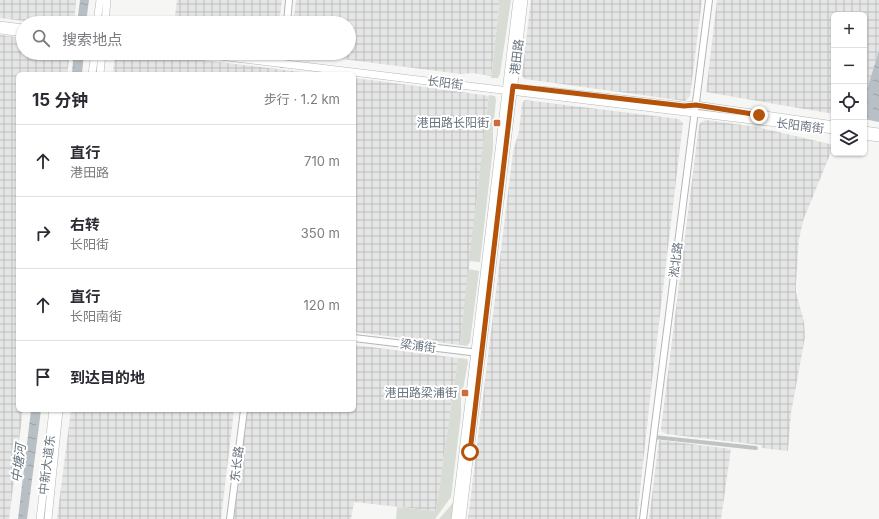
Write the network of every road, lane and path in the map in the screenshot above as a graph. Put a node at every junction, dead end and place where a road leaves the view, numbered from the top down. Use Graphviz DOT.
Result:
graph roads {
  1 [pos="100,0"];
  2 [pos="107,0"];
  3 [pos="289,0"];
  4 [pos="517,0"];
  5 [pos="524,0"];
  6 [pos="709,0"];
  7 [pos="98,16"];
  8 [pos="106,16"];
  9 [pos="288,16"];
  10 [pos="0,25"];
  11 [pos="16,27"];
  12 [pos="0,30"];
  13 [pos="16,32"];
  14 [pos="94,60"];
  15 [pos="101,60"];
  16 [pos="290,60"];
  17 [pos="92,72"];
  18 [pos="100,72"];
  19 [pos="510,88"];
  20 [pos="695,109"];
  21 [pos="831,125"];
  22 [pos="831,130"];
  23 [pos="867,130"];
  24 [pos="879,132"];
  25 [pos="867,136"];
  26 [pos="879,138"];
  27 [pos="356,338"];
  28 [pos="478,353"];
  29 [pos="53,412"];
  30 [pos="60,412"];
  31 [pos="244,412"];
  32 [pos="654,437"];
  33 [pos="756,448"];
  34 [pos="40,519"];
  35 [pos="48,519"];
  36 [pos="230,519"];
  37 [pos="455,519"];
  38 [pos="462,519"];
  39 [pos="643,519"];
  1 -- 7 [label="main road"];
  2 -- 8 [label="main road"];
  3 -- 9 [label="street"];
  4 -- 19 [label="main road, 港田路"];
  5 -- 19 [label="main road, 港田路"];
  6 -- 20 [label="street, 淞北路"];
  10 -- 11 [label="main road"];
  12 -- 13 [label="main road"];
  14 -- 17 [label="main road"];
  15 -- 18 [label="main road"];
  16 -- 19 [label="main road, 长阳街"];
  19 -- 20 [label="main road, 长阳街"];
  19 -- 28 [label="main road, 港田路"];
  20 -- 21 [label="main road, 长阳南街"];
  20 -- 22 [label="main road, 长阳南街"];
  20 -- 32 [label="street, 淞北路"];
  23 -- 24 [label="main road"];
  25 -- 26 [label="main road"];
  27 -- 28 [label="street, 梁浦街"];
  28 -- 37 [label="main road, 港田路"];
  28 -- 38 [label="main road, 港田路"];
  29 -- 34 [label="main road, 中新大道东"];
  30 -- 35 [label="main road, 中新大道东"];
  31 -- 36 [label="street, 东长路"];
  32 -- 33 [label="street"];
  32 -- 39 [label="street, 淞北路"];
}
